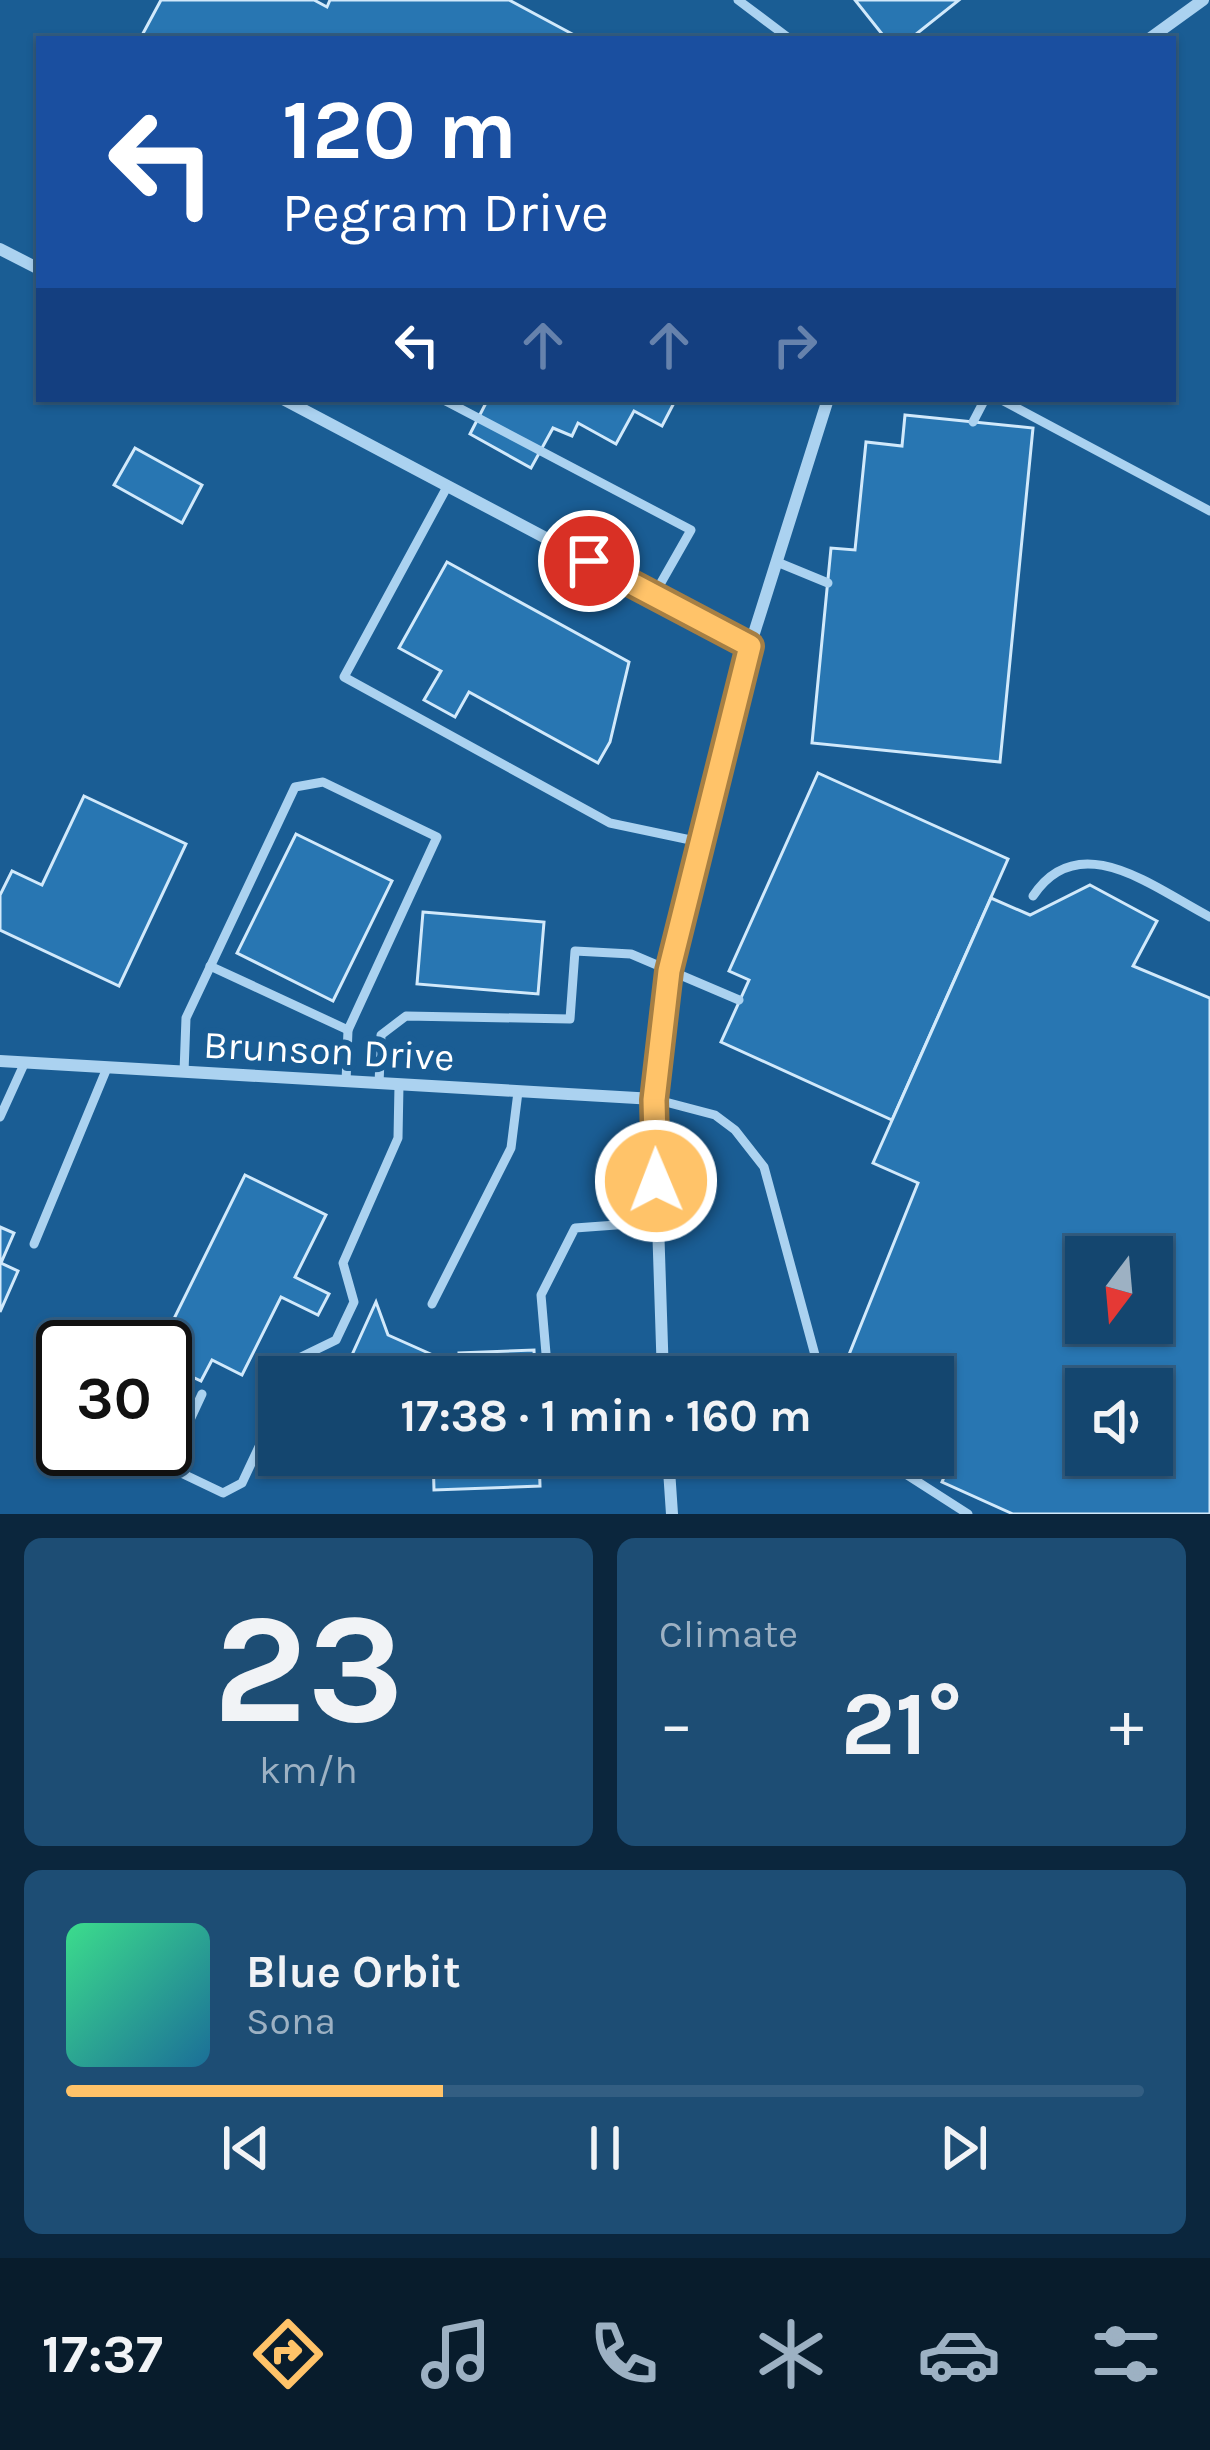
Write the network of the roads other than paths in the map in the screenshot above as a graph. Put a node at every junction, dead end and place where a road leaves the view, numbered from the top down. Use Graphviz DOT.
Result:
graph roads {
  1 [pos="738,0"];
  2 [pos="1203,0"];
  3 [pos="786,36"];
  4 [pos="1153,36"];
  5 [pos="0,248"];
  6 [pos="36,267"];
  7 [pos="289,402"];
  8 [pos="448,402"];
  9 [pos="827,402"];
  10 [pos="983,402"];
  11 [pos="1006,402"];
  12 [pos="973,422"];
  13 [pos="447,487"];
  14 [pos="1210,511"];
  15 [pos="777,562"];
  16 [pos="828,583"];
  17 [pos="654,596"];
  18 [pos="750,646"];
  19 [pos="700,842"];
  20 [pos="1034,896"];
  21 [pos="1210,917"];
  22 [pos="210,967"];
  23 [pos="669,971"];
  24 [pos="739,1000"];
  25 [pos="348,1030"];
  26 [pos="0,1061"];
  27 [pos="25,1062"];
  28 [pos="106,1068"];
  29 [pos="184,1072"];
  30 [pos="346,1082"];
  31 [pos="380,1084"];
  32 [pos="399,1085"];
  33 [pos="518,1092"];
  34 [pos="654,1100"];
  35 [pos="0,1117"];
  36 [pos="656,1222"];
  37 [pos="34,1244"];
  38 [pos="433,1304"];
  39 [pos="303,1356"];
  40 [pos="546,1356"];
  41 [pos="661,1356"];
  42 [pos="815,1356"];
  43 [pos="202,1394"];
  44 [pos="258,1449"];
  45 [pos="669,1476"];
  46 [pos="909,1476"];
  47 [pos="672,1514"];
  48 [pos="968,1514"];
  1 -- 3 [label="lane"];
  2 -- 4 [label="street"];
  5 -- 6 [label="street"];
  7 -- 13 [label="street"];
  8 -- 17 [label="lane"];
  9 -- 15 [label="street"];
  10 -- 12 [label="lane"];
  11 -- 14 [label="lane"];
  13 -- 17 [label="street"];
  13 -- 19 [label="lane"];
  15 -- 16 [label="lane"];
  15 -- 18 [label="street"];
  17 -- 18 [label="street"];
  18 -- 19 [label="street"];
  19 -- 23 [label="street"];
  20 -- 21 [label="lane"];
  22 -- 25 [label="lane"];
  22 -- 25 [label="lane"];
  22 -- 29 [label="lane"];
  23 -- 24 [label="lane"];
  23 -- 31 [label="lane"];
  23 -- 34 [label="street"];
  25 -- 30 [label="lane"];
  26 -- 27 [label="street, Brunson Drive"];
  27 -- 28 [label="street, Brunson Drive"];
  27 -- 35 [label="lane"];
  28 -- 29 [label="street, Brunson Drive"];
  28 -- 37 [label="lane"];
  29 -- 30 [label="street, Brunson Drive"];
  30 -- 31 [label="street, Brunson Drive"];
  31 -- 32 [label="street, Brunson Drive"];
  32 -- 33 [label="street, Brunson Drive"];
  32 -- 39 [label="lane"];
  33 -- 34 [label="street, Brunson Drive"];
  33 -- 38 [label="lane"];
  34 -- 36 [label="street"];
  34 -- 42 [label="lane"];
  36 -- 40 [label="lane"];
  36 -- 41 [label="street"];
  43 -- 44 [label="lane"];
  45 -- 47 [label="street"];
  46 -- 48 [label="lane"];
}
